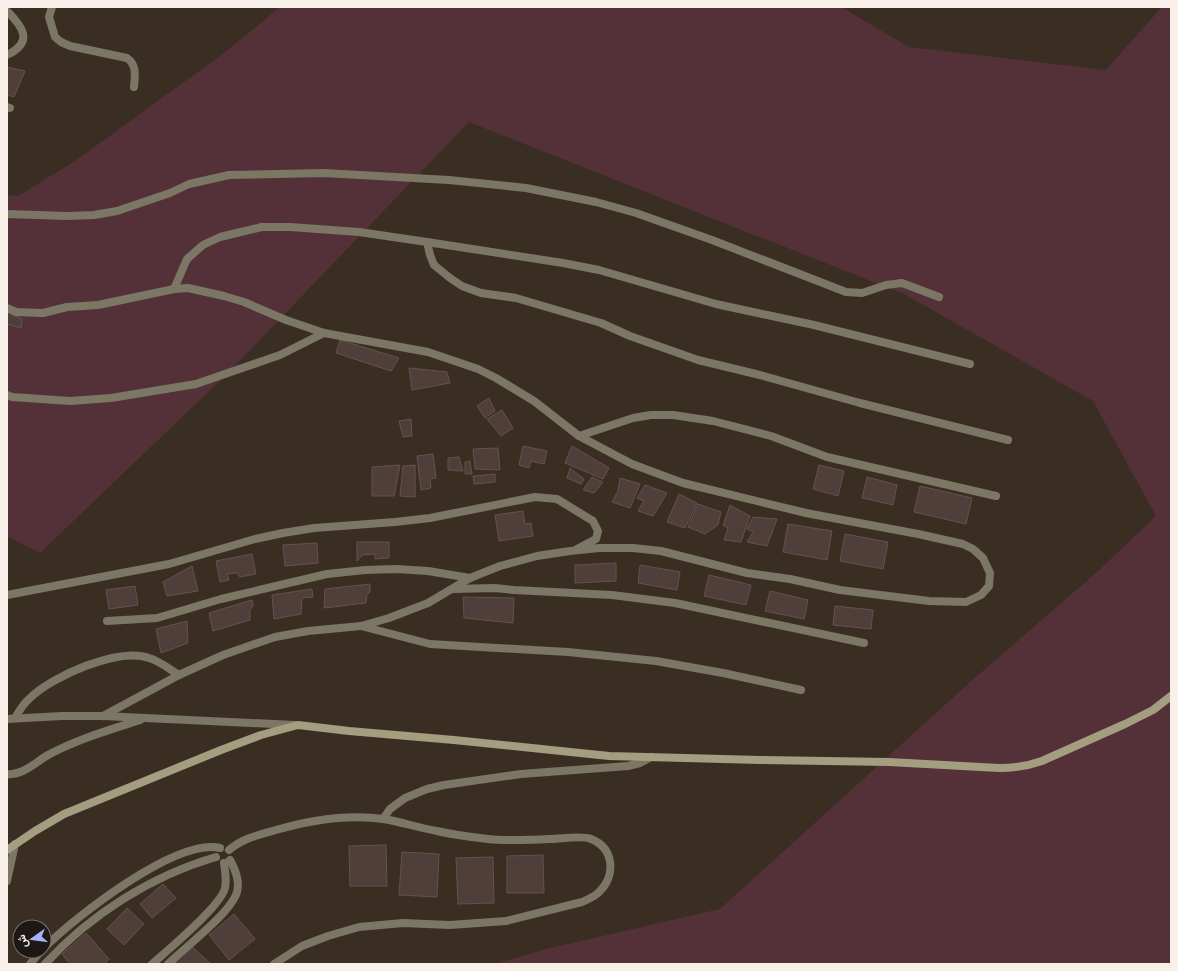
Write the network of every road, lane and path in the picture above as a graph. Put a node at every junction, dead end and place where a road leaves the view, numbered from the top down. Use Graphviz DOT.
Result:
graph roads {
  1 [pos="52,7"];
  2 [pos="7,11"];
  3 [pos="7,55"];
  4 [pos="134,87"];
  5 [pos="7,214"];
  6 [pos="427,242"];
  7 [pos="174,289"];
  8 [pos="939,297"];
  9 [pos="7,308"];
  10 [pos="324,333"];
  11 [pos="970,364"];
  12 [pos="7,395"];
  13 [pos="579,436"];
  14 [pos="1008,440"];
  15 [pos="996,496"];
  16 [pos="575,551"];
  17 [pos="470,578"];
  18 [pos="452,589"];
  19 [pos="7,595"];
  20 [pos="107,621"];
  21 [pos="361,626"];
  22 [pos="864,643"];
  23 [pos="179,675"];
  24 [pos="801,690"];
  25 [pos="1171,696"];
  26 [pos="103,716"];
  27 [pos="11,718"];
  28 [pos="146,718"];
  29 [pos="298,725"];
  30 [pos="651,757"];
  31 [pos="7,774"];
  32 [pos="383,819"];
  33 [pos="15,844"];
  34 [pos="220,848"];
  35 [pos="7,850"];
  36 [pos="229,850"];
  37 [pos="216,857"];
  38 [pos="166,861"];
  39 [pos="227,861"];
  40 [pos="171,874"];
  41 [pos="7,881"];
  42 [pos="87,910"];
  43 [pos="95,919"];
  44 [pos="52,940"];
  45 [pos="45,964"];
  46 [pos="152,964"];
  47 [pos="168,964"];
  48 [pos="274,964"];
  1 -- 4 [label="street"];
  2 -- 3 [label="street"];
  5 -- 8 [label="street"];
  6 -- 7 [label="street"];
  6 -- 11 [label="street"];
  6 -- 14 [label="street"];
  7 -- 9 [label="street"];
  7 -- 10 [label="street"];
  10 -- 12 [label="street"];
  10 -- 13 [label="street"];
  13 -- 15 [label="street"];
  13 -- 16 [label="street"];
  16 -- 17 [label="street"];
  16 -- 19 [label="street"];
  17 -- 18 [label="street"];
  17 -- 20 [label="street"];
  18 -- 21 [label="street"];
  18 -- 22 [label="street"];
  21 -- 23 [label="street"];
  21 -- 24 [label="street"];
  23 -- 26 [label="street"];
  23 -- 27 [label="street"];
  25 -- 30 [label="main road"];
  26 -- 27 [label="street"];
  26 -- 28 [label="street"];
  28 -- 29 [label="street"];
  28 -- 31 [label="street"];
  29 -- 30 [label="main road"];
  29 -- 33 [label="main road"];
  30 -- 32 [label="street"];
  32 -- 36 [label="street"];
  32 -- 48 [label="street"];
  33 -- 35 [label="main road"];
  33 -- 41 [label="street"];
  34 -- 36 [label="street"];
  34 -- 37 [label="street"];
  34 -- 38 [label="street"];
  36 -- 39 [label="street"];
  37 -- 39 [label="street"];
  37 -- 40 [label="street"];
  38 -- 40 [label="street"];
  38 -- 42 [label="street"];
  39 -- 46 [label="street"];
  39 -- 47 [label="street"];
  40 -- 43 [label="street"];
  42 -- 43 [label="street"];
  42 -- 44 [label="street"];
  43 -- 45 [label="street"];
}
